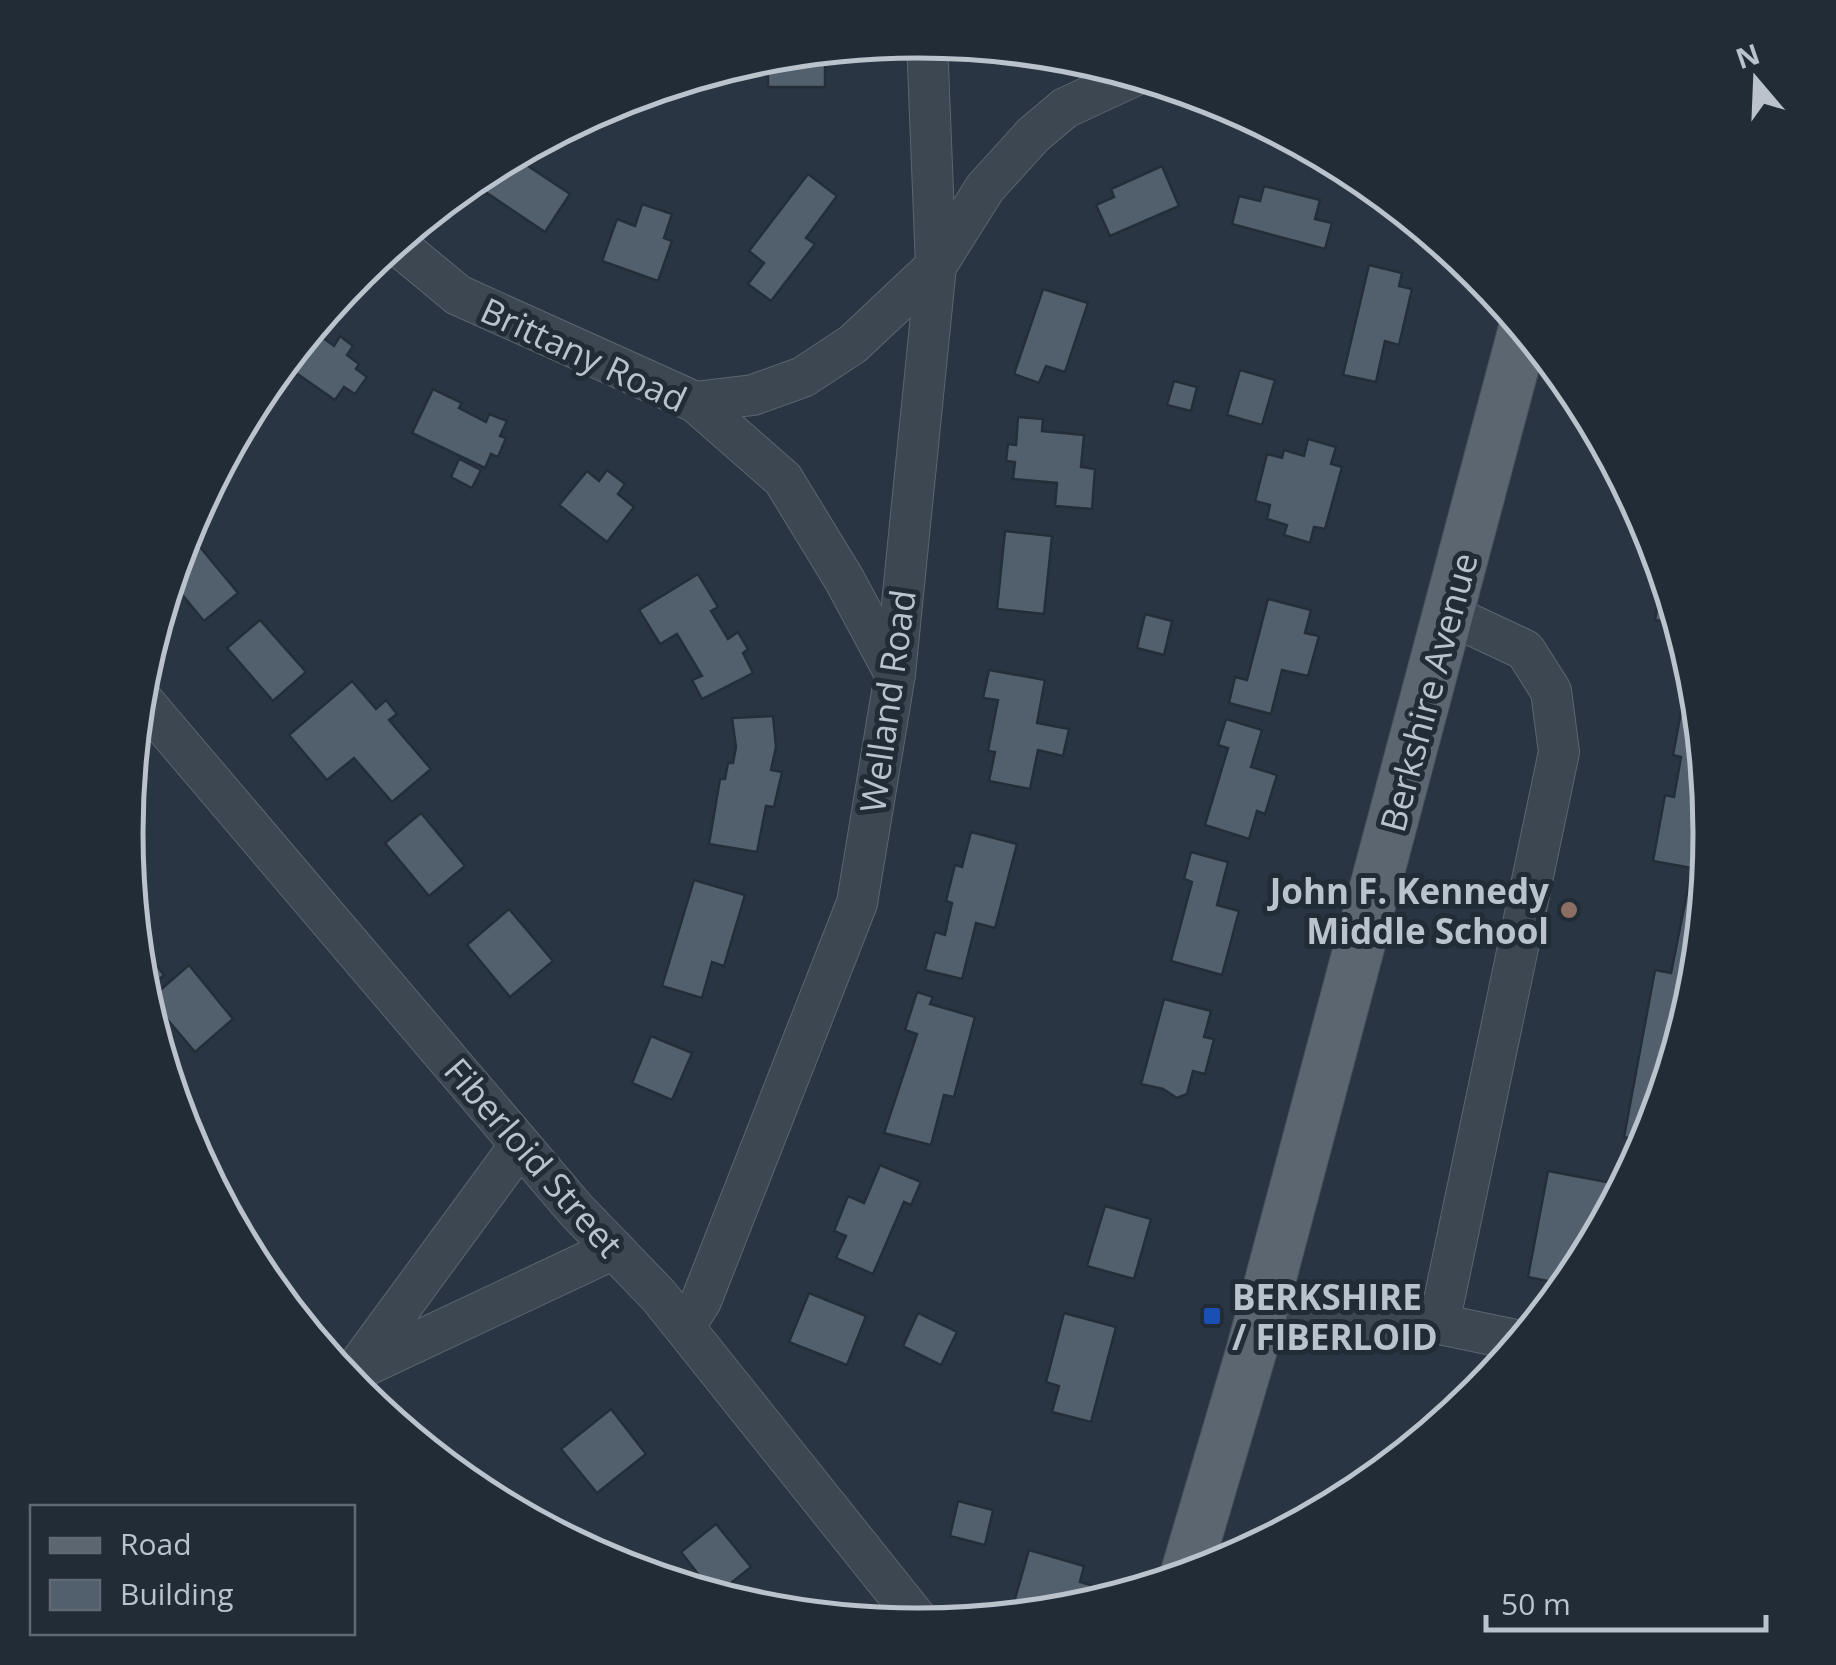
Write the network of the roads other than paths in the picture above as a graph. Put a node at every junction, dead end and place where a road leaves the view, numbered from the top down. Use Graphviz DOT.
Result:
graph roads {
  1 [pos="928,58"];
  2 [pos="1116,83"];
  3 [pos="405,251"];
  4 [pos="936,266"];
  5 [pos="1520,345"];
  6 [pos="695,402"];
  7 [pos="1448,614"];
  8 [pos="894,674"];
  9 [pos="153,712"];
  10 [pos="520,1144"];
  11 [pos="614,1249"];
  12 [pos="1260,1319"];
  13 [pos="1438,1324"];
  14 [pos="684,1327"];
  15 [pos="1505,1338"];
  16 [pos="358,1367"];
  17 [pos="361,1371"];
  18 [pos="1191,1557"];
  19 [pos="909,1608"];
  1 -- 4 [label="street, Welland Road"];
  2 -- 4 [label="street"];
  3 -- 6 [label="street, Brittany Road"];
  4 -- 6 [label="street"];
  4 -- 8 [label="street, Welland Road"];
  5 -- 7 [label="main road, Berkshire Avenue"];
  6 -- 8 [label="street, Brittany Road"];
  7 -- 12 [label="main road, Berkshire Avenue"];
  7 -- 13 [label="street"];
  8 -- 14 [label="street, Welland Road"];
  9 -- 10 [label="street, Fiberloid Street"];
  10 -- 11 [label="street, Fiberloid Street"];
  10 -- 16 [label="street"];
  11 -- 14 [label="street, Fiberloid Street"];
  11 -- 17 [label="street"];
  12 -- 13 [label="street"];
  12 -- 18 [label="main road, Berkshire Avenue"];
  13 -- 15 [label="street"];
  14 -- 19 [label="street, Fiberloid Street"];
}
